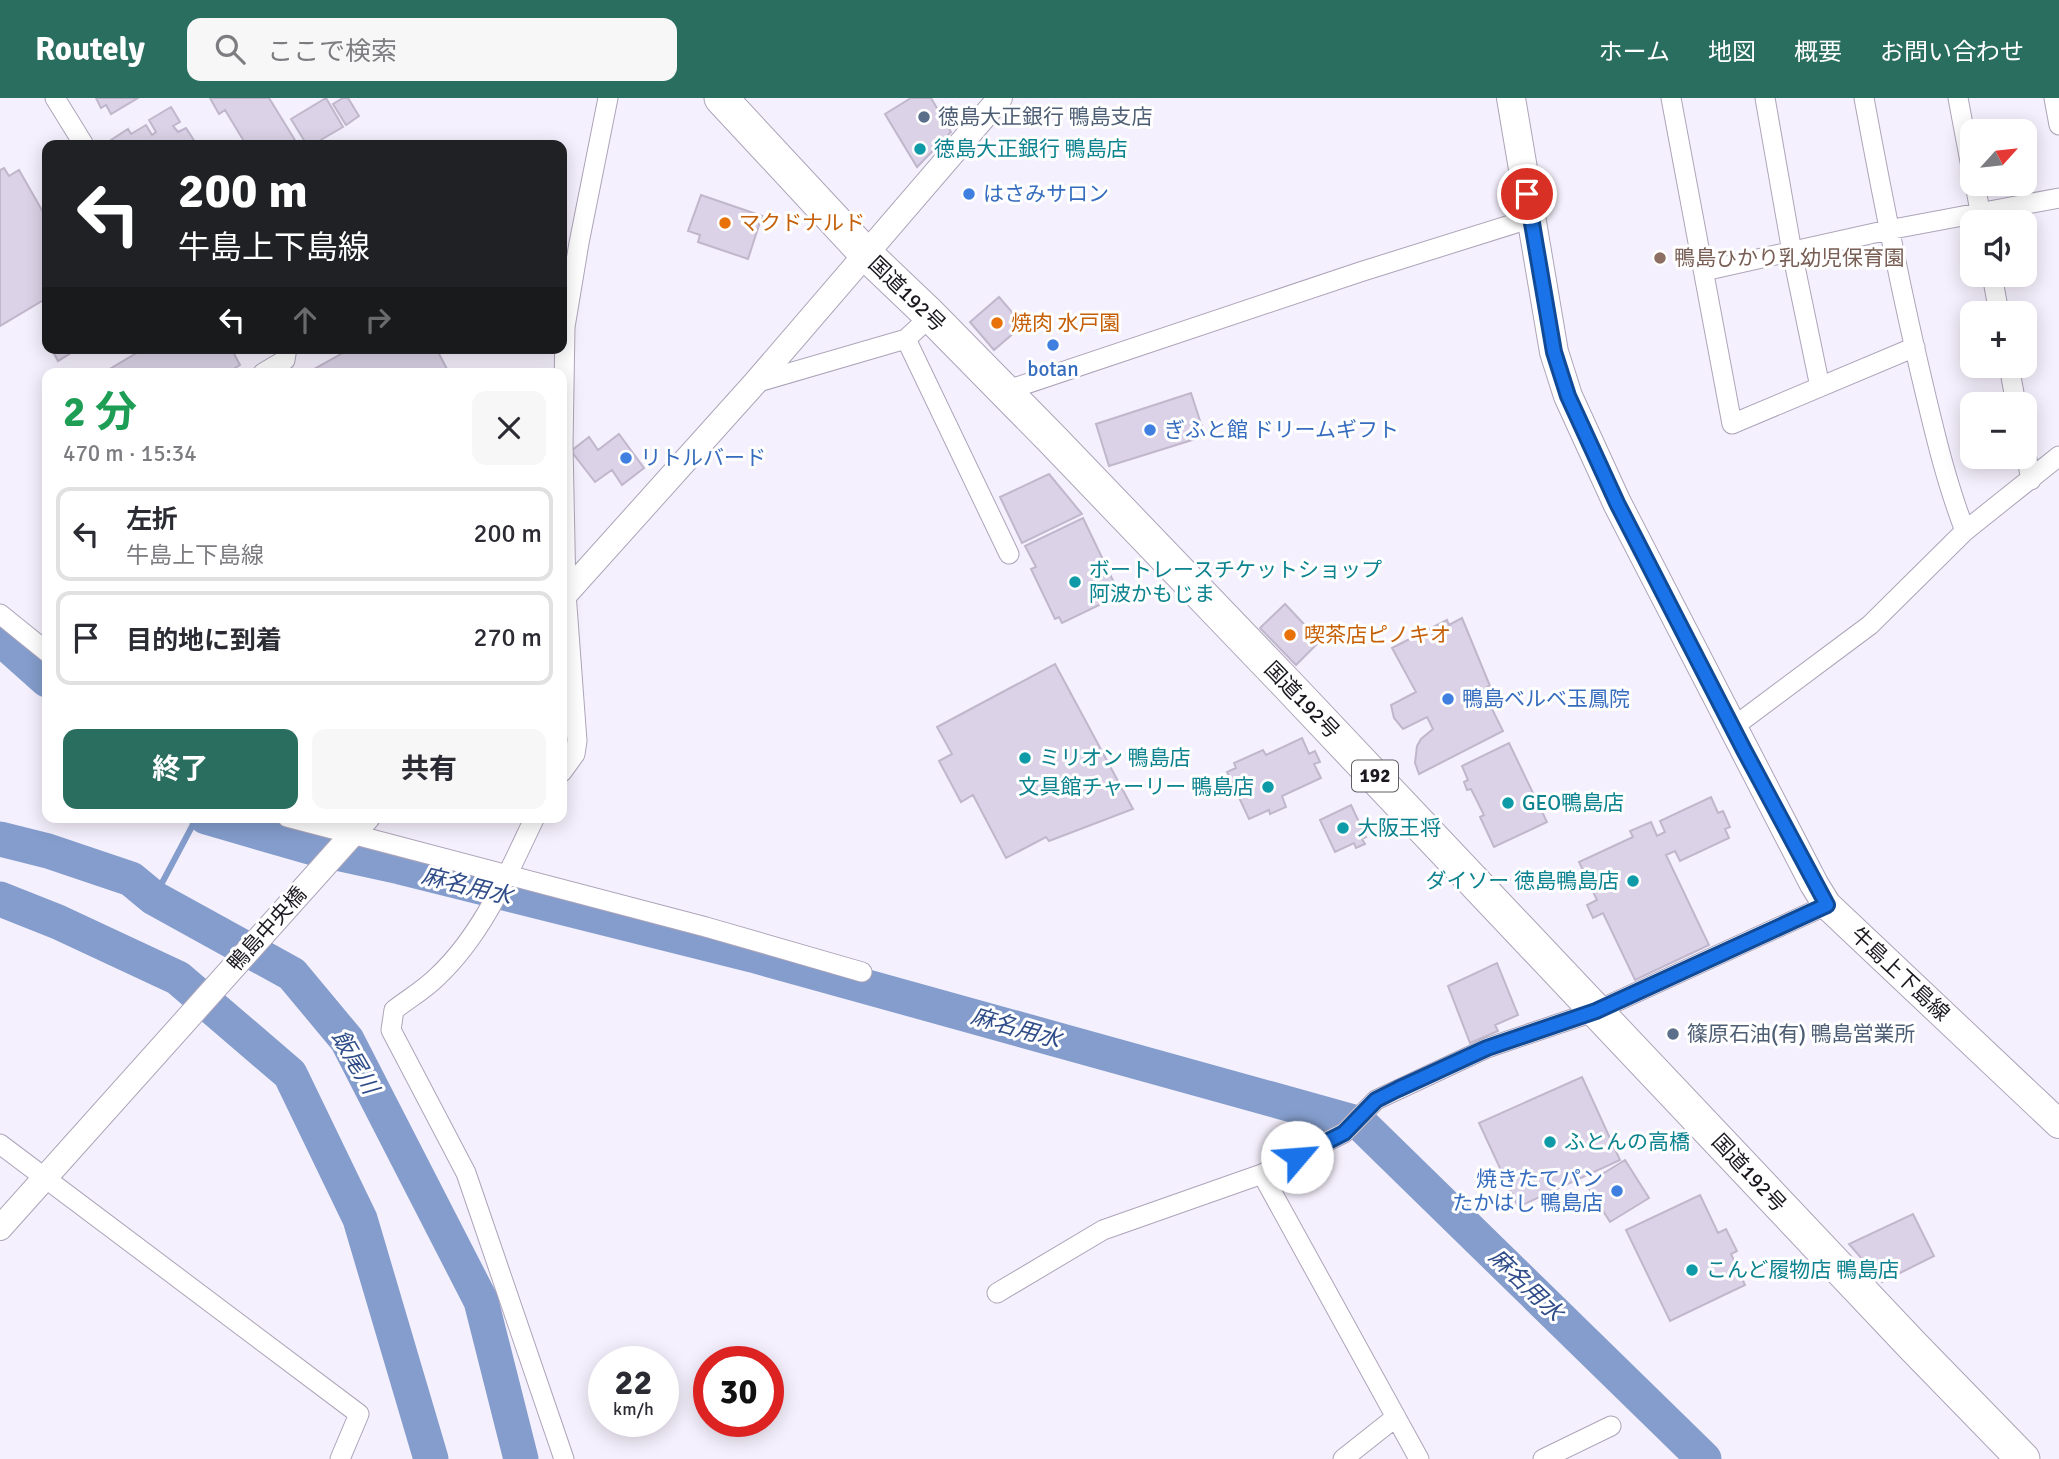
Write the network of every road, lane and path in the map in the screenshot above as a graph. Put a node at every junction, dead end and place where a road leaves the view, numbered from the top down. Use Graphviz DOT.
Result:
graph roads {
  1 [pos="55,98"];
  2 [pos="608,98"];
  3 [pos="721,98"];
  4 [pos="1000,98"];
  5 [pos="1511,98"];
  6 [pos="1671,98"];
  7 [pos="1765,98"];
  8 [pos="1864,98"];
  9 [pos="1958,98"];
  10 [pos="1962,119"];
  11 [pos="81,140"];
  12 [pos="2059,198"];
  13 [pos="2012,210"];
  14 [pos="1531,218"];
  15 [pos="1960,221"];
  16 [pos="1888,230"];
  17 [pos="1792,252"];
  18 [pos="865,253"];
  19 [pos="1704,271"];
  20 [pos="567,315"];
  21 [pos="932,316"];
  22 [pos="906,339"];
  23 [pos="1915,347"];
  24 [pos="286,354"];
  25 [pos="271,368"];
  26 [pos="755,383"];
  27 [pos="1821,387"];
  28 [pos="1005,391"];
  29 [pos="2059,456"];
  30 [pos="2029,469"];
  31 [pos="2031,480"];
  32 [pos="1965,531"];
  33 [pos="1009,554"];
  34 [pos="567,593"];
  35 [pos="0,614"];
  36 [pos="567,632"];
  37 [pos="42,648"];
  38 [pos="1732,728"];
  39 [pos="567,765"];
  40 [pos="312,823"];
  41 [pos="532,823"];
  42 [pos="354,833"];
  43 [pos="505,878"];
  44 [pos="1827,905"];
  45 [pos="862,972"];
  46 [pos="1596,1011"];
  47 [pos="2059,1124"];
  48 [pos="0,1144"];
  49 [pos="1262,1174"];
  50 [pos="45,1178"];
  51 [pos="0,1228"];
  52 [pos="997,1293"];
  53 [pos="1396,1417"];
  54 [pos="1611,1426"];
  55 [pos="340,1459"];
  56 [pos="564,1459"];
  57 [pos="1343,1459"];
  58 [pos="1419,1459"];
  59 [pos="1543,1459"];
  60 [pos="2023,1459"];
  1 -- 11 [label="street"];
  2 -- 20 [label="street"];
  3 -- 18 [label="highway, 国道192号 / 192"];
  4 -- 18 [label="street"];
  5 -- 14 [label="main road, 牛島上下島線"];
  6 -- 19 [label="street"];
  7 -- 17 [label="street"];
  8 -- 16 [label="street"];
  9 -- 10 [label="street"];
  12 -- 13 [label="street"];
  14 -- 28 [label="street"];
  14 -- 38 [label="main road, 牛島上下島線"];
  15 -- 16 [label="street"];
  16 -- 17 [label="street"];
  16 -- 23 [label="street"];
  17 -- 19 [label="street"];
  17 -- 27 [label="street"];
  18 -- 21 [label="highway, 国道192号 / 192"];
  18 -- 26 [label="street"];
  19 -- 27 [label="street"];
  21 -- 22 [label="street"];
  21 -- 28 [label="highway, 国道192号 / 192"];
  22 -- 26 [label="street"];
  22 -- 33 [label="street"];
  23 -- 27 [label="street"];
  23 -- 32 [label="street"];
  24 -- 25 [label="street"];
  26 -- 34 [label="street"];
  28 -- 46 [label="highway, 国道192号 / 192"];
  29 -- 31 [label="street"];
  30 -- 31 [label="street"];
  31 -- 32 [label="street"];
  32 -- 38 [label="street"];
  35 -- 37 [label="street"];
  36 -- 39 [label="street"];
  38 -- 44 [label="main road, 牛島上下島線"];
  40 -- 42 [label="street"];
  41 -- 43 [label="street"];
  42 -- 43 [label="street"];
  42 -- 50 [label="street, 鴨島中央橋"];
  43 -- 45 [label="street"];
  43 -- 56 [label="street"];
  44 -- 46 [label="street"];
  44 -- 47 [label="main road, 牛島上下島線"];
  46 -- 49 [label="street"];
  46 -- 60 [label="highway, 国道192号 / 192"];
  48 -- 50 [label="street"];
  49 -- 52 [label="street"];
  49 -- 53 [label="street"];
  50 -- 51 [label="street, 鴨島中央橋"];
  50 -- 55 [label="street"];
  53 -- 57 [label="street"];
  53 -- 58 [label="street"];
  54 -- 59 [label="street"];
}
